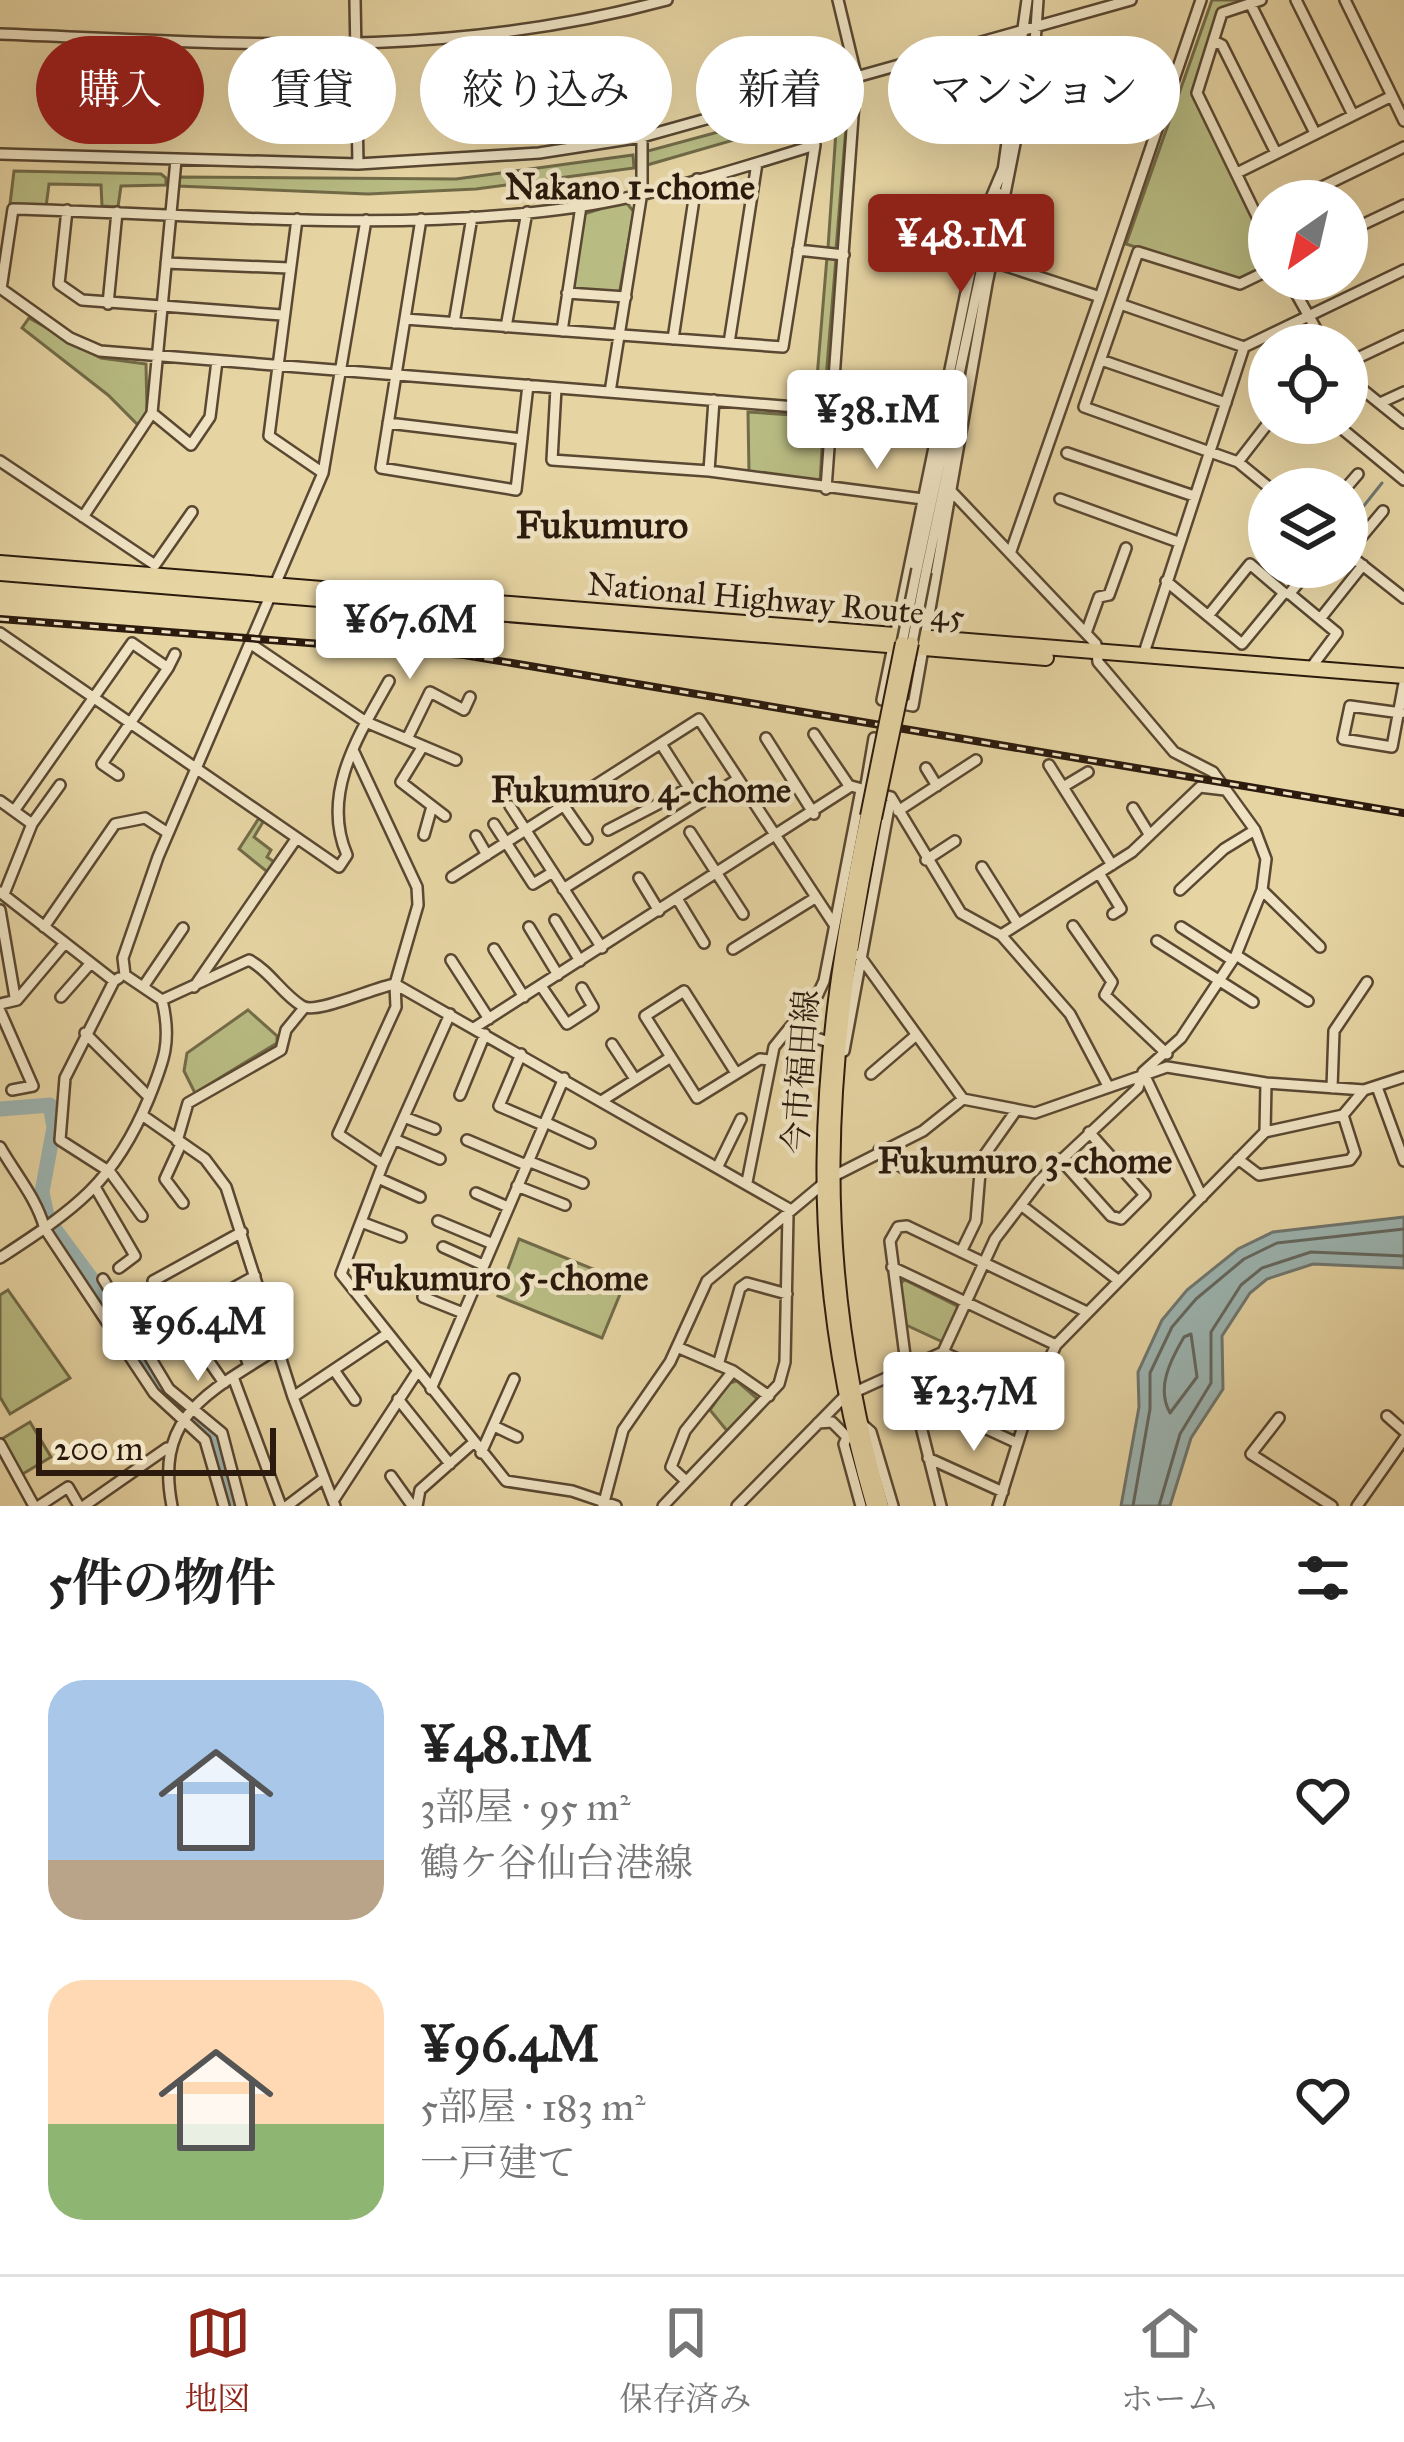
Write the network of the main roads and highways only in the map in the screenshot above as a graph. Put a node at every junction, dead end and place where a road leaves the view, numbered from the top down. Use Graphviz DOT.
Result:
graph roads {
  1 [pos="0,563"];
  2 [pos="0,573"];
  3 [pos="275,590"];
  4 [pos="908,643"];
  5 [pos="1098,658"];
  6 [pos="1404,682"];
  7 [pos="871,817"];
  8 [pos="825,1182"];
  9 [pos="848,1394"];
  10 [pos="864,1464"];
  11 [pos="872,1506"];
  12 [pos="882,1506"];
  1 -- 3 [label="highway, National Highway Route 45"];
  2 -- 3 [label="highway, National Highway Route 45"];
  3 -- 4 [label="highway, National Highway Route 45"];
  4 -- 5 [label="highway, National Highway Route 45"];
  4 -- 7 [label="main road, 今市福田線, bridge"];
  5 -- 6 [label="highway, National Highway Route 45"];
  5 -- 6 [label="highway, National Highway Route 45"];
  7 -- 8 [label="main road, 今市福田線"];
  7 -- 8 [label="main road, 今市福田線"];
  8 -- 9 [label="main road, 今市福田線"];
  9 -- 10 [label="main road, 今市福田線"];
  9 -- 10 [label="main road, 今市福田線"];
  10 -- 11 [label="main road, 今市福田線"];
  10 -- 12 [label="main road, 今市福田線"];
}
